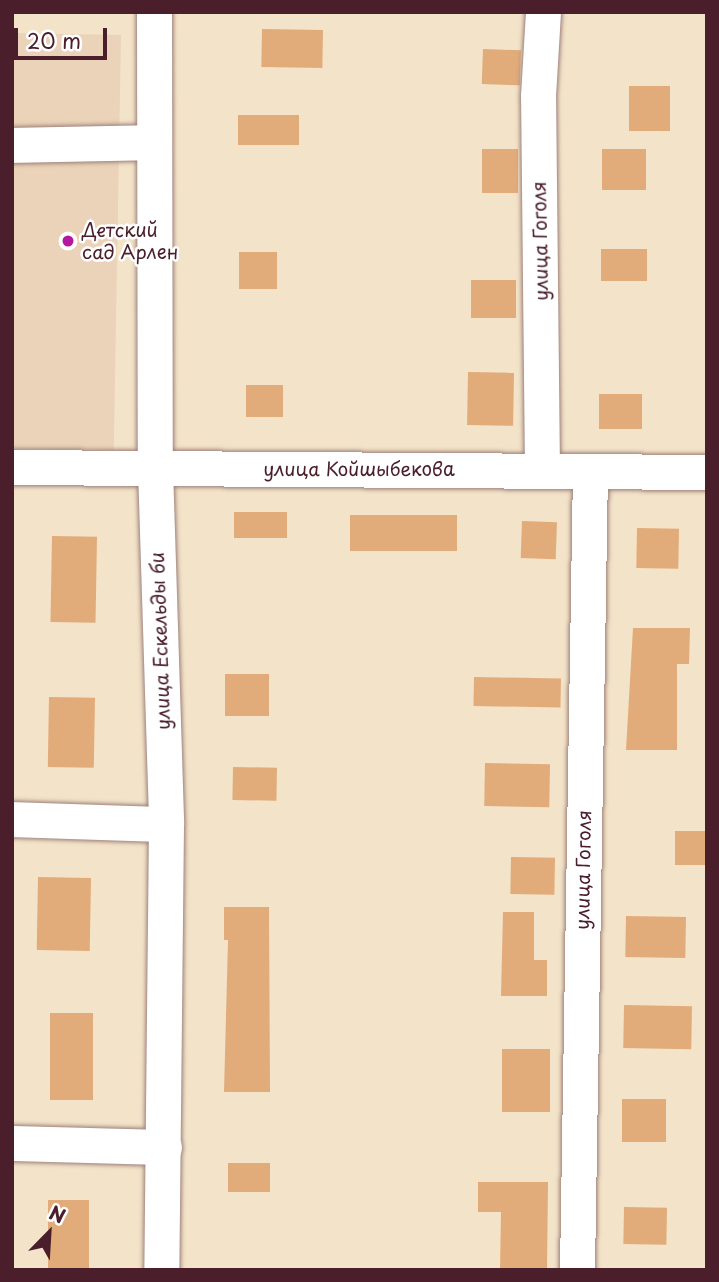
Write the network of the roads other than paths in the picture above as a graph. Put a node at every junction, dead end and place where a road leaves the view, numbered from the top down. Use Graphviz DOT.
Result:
graph roads {
  1 [pos="154,12"];
  2 [pos="543,12"];
  3 [pos="154,142"];
  4 [pos="12,145"];
  5 [pos="12,467"];
  6 [pos="155,468"];
  7 [pos="542,471"];
  8 [pos="590,471"];
  9 [pos="707,472"];
  10 [pos="12,819"];
  11 [pos="166,824"];
  12 [pos="12,1143"];
  13 [pos="164,1147"];
  14 [pos="161,1270"];
  15 [pos="577,1270"];
  1 -- 3 [label="street, улица Ескельды би"];
  2 -- 7 [label="street, улица Гоголя"];
  3 -- 4 [label="street"];
  3 -- 6 [label="street, улица Ескельды би"];
  5 -- 6 [label="street, улица Койшыбекова"];
  6 -- 7 [label="street, улица Койшыбекова"];
  6 -- 11 [label="street, улица Ескельды би"];
  7 -- 8 [label="street, улица Койшыбекова"];
  8 -- 9 [label="street, улица Койшыбекова"];
  8 -- 15 [label="street, улица Гоголя"];
  10 -- 11 [label="street"];
  11 -- 13 [label="street, улица Ескельды би"];
  12 -- 13 [label="street"];
  13 -- 14 [label="street, улица Ескельды би"];
}
